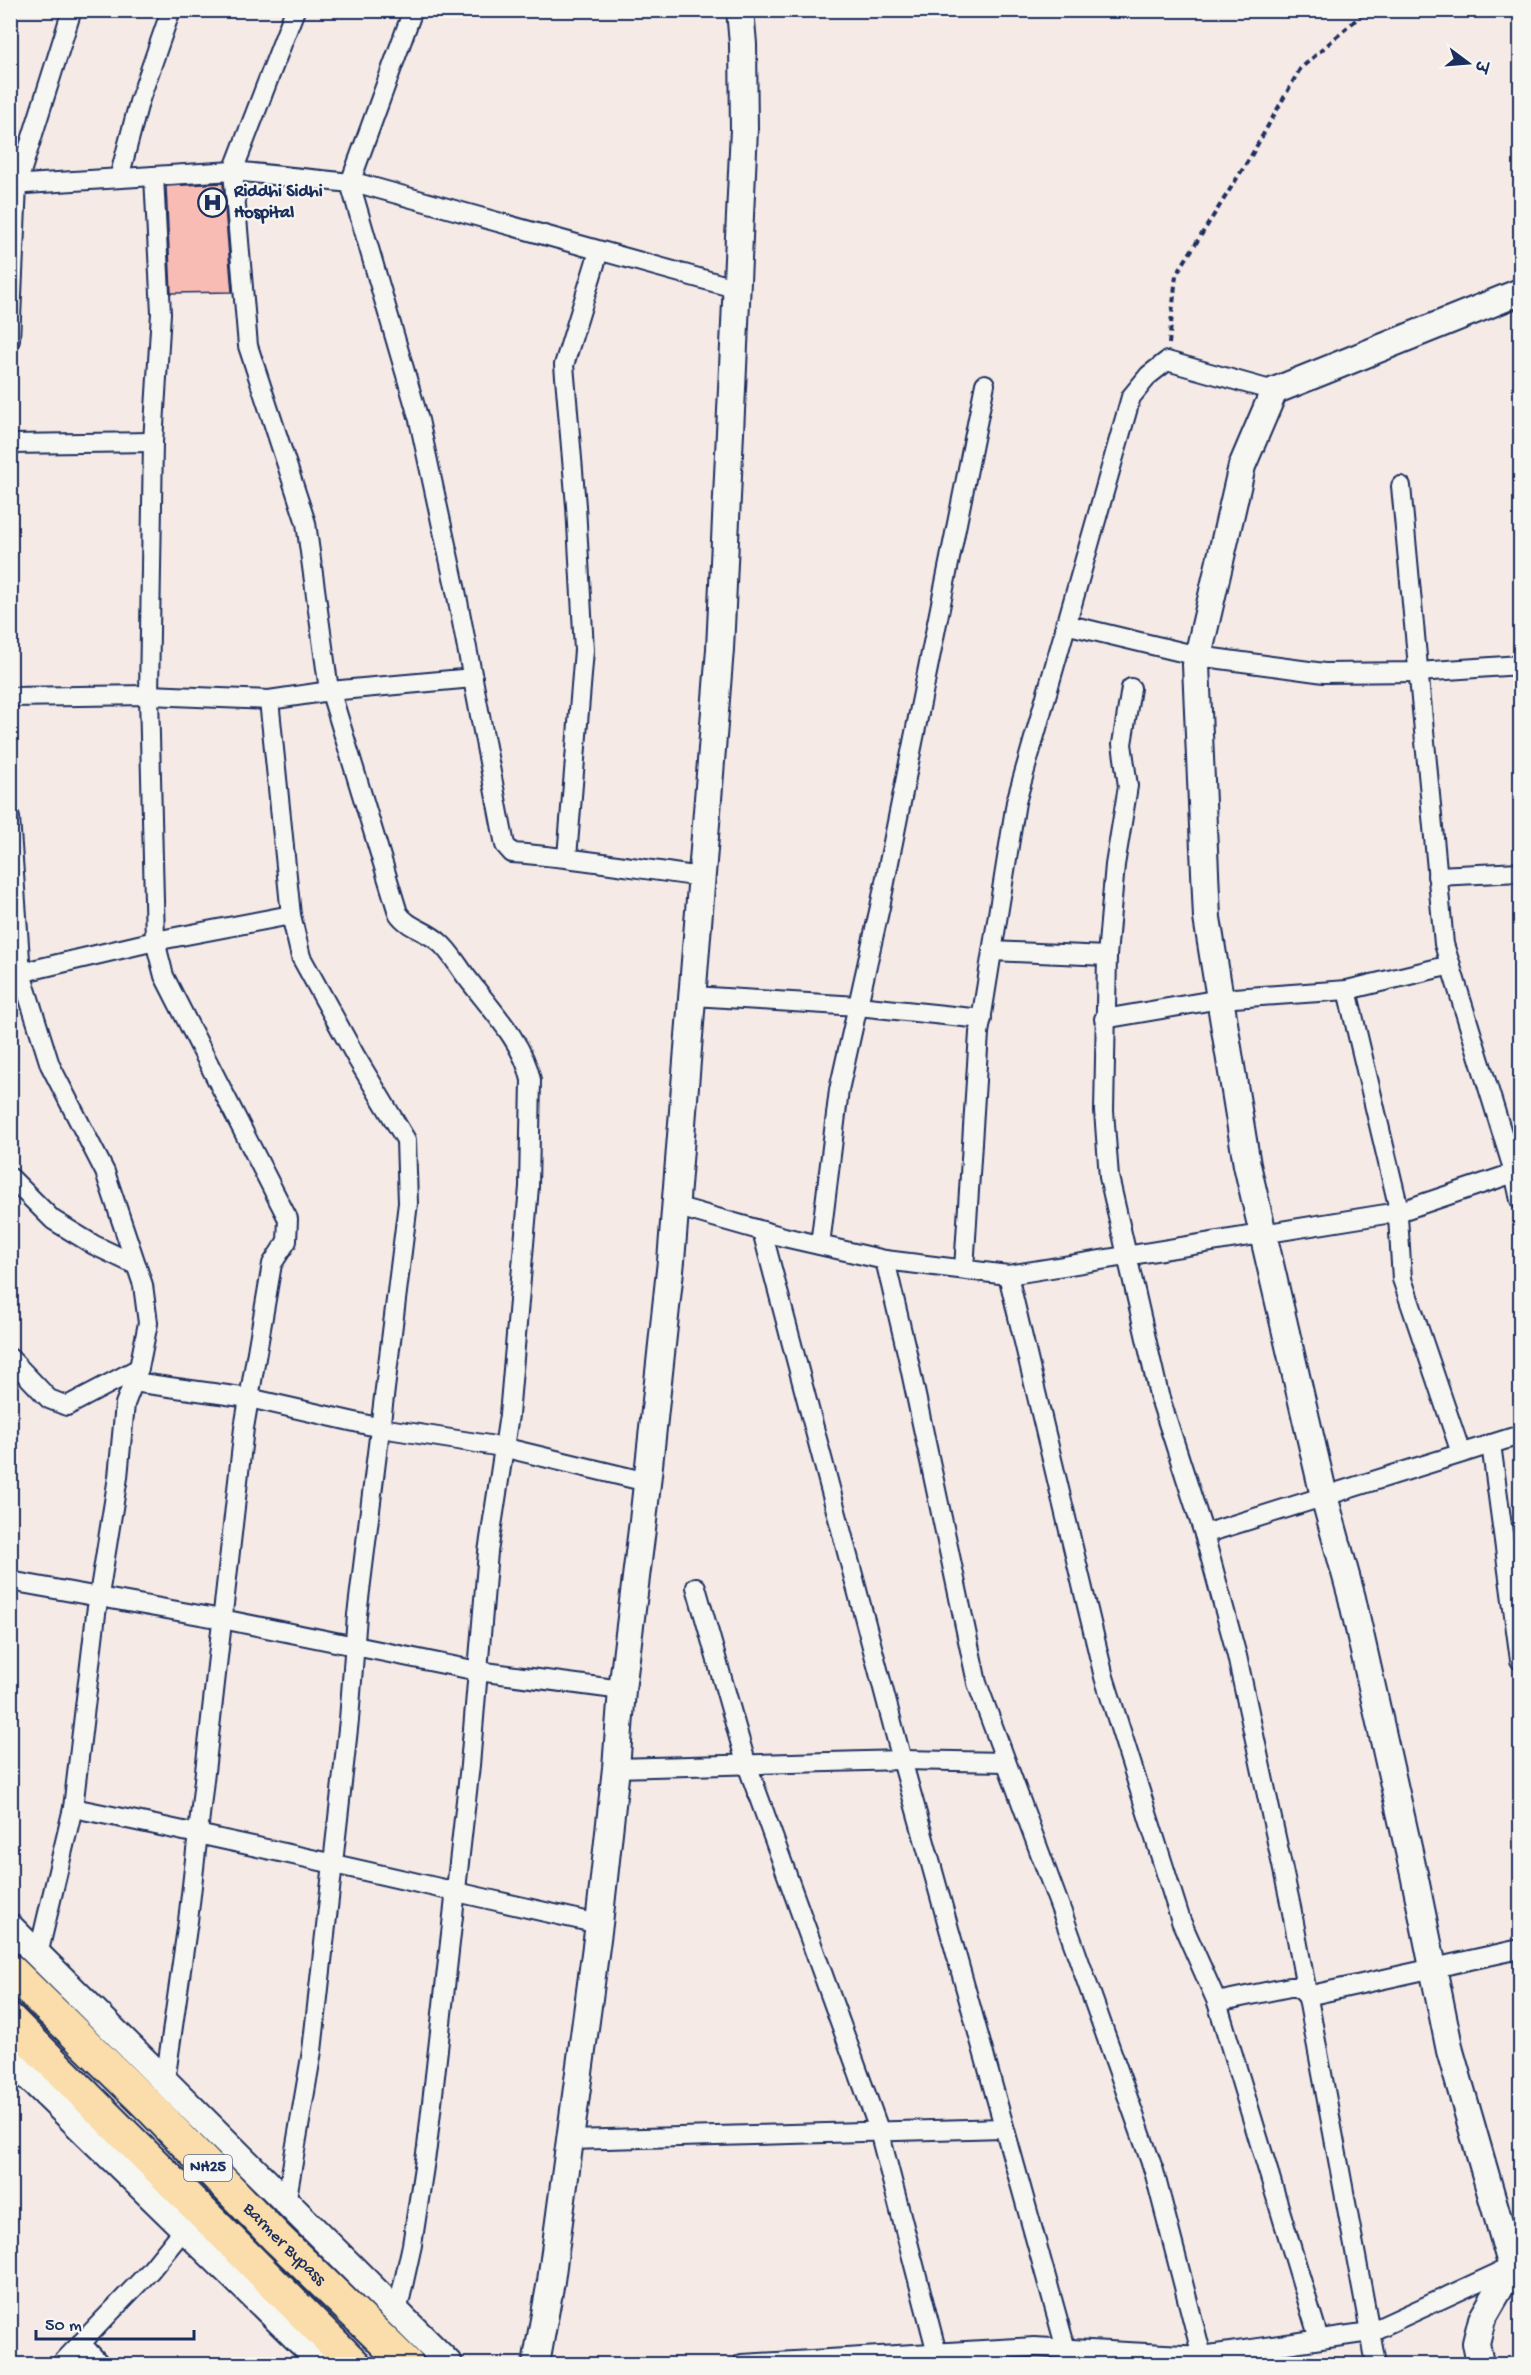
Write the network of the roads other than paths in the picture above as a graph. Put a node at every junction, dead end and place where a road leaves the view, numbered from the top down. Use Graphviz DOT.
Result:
graph roads {
  1 [pos="72,10"];
  2 [pos="171,10"];
  3 [pos="296,10"];
  4 [pos="413,10"];
  5 [pos="740,10"];
  6 [pos="233,171"];
  7 [pos="154,176"];
  8 [pos="119,178"];
  9 [pos="350,183"];
  10 [pos="14,185"];
  11 [pos="599,251"];
  12 [pos="738,289"];
  13 [pos="1521,292"];
  14 [pos="10,340"];
  15 [pos="985,384"];
  16 [pos="1274,391"];
  17 [pos="153,442"];
  18 [pos="10,444"];
  19 [pos="1401,486"];
  20 [pos="1065,624"];
  21 [pos="1198,656"];
  22 [pos="1521,665"];
  23 [pos="1418,672"];
  24 [pos="473,678"];
  25 [pos="1131,688"];
  26 [pos="330,691"];
  27 [pos="149,695"];
  28 [pos="10,697"];
  29 [pos="269,700"];
  30 [pos="10,818"];
  31 [pos="567,857"];
  32 [pos="1521,872"];
  33 [pos="1437,876"];
  34 [pos="702,877"];
  35 [pos="291,915"];
  36 [pos="155,941"];
  37 [pos="992,951"];
  38 [pos="1107,956"];
  39 [pos="1451,965"];
  40 [pos="16,974"];
  41 [pos="1347,990"];
  42 [pos="693,996"];
  43 [pos="1220,999"];
  44 [pos="858,1006"];
  45 [pos="981,1019"];
  46 [pos="1104,1019"];
  47 [pos="1517,1172"];
  48 [pos="10,1178"];
  49 [pos="1521,1200"];
  50 [pos="675,1206"];
  51 [pos="1398,1212"];
  52 [pos="762,1231"];
  53 [pos="1263,1234"];
  54 [pos="820,1245"];
  55 [pos="1126,1256"];
  56 [pos="885,1260"];
  57 [pos="136,1265"];
  58 [pos="964,1269"];
  59 [pos="1008,1275"];
  60 [pos="10,1358"];
  61 [pos="136,1375"];
  62 [pos="249,1398"];
  63 [pos="381,1428"];
  64 [pos="1521,1435"];
  65 [pos="1491,1444"];
  66 [pos="502,1447"];
  67 [pos="1461,1454"];
  68 [pos="647,1482"];
  69 [pos="1324,1496"];
  70 [pos="1204,1534"];
  71 [pos="10,1581"];
  72 [pos="696,1587"];
  73 [pos="99,1598"];
  74 [pos="222,1619"];
  75 [pos="355,1645"];
  76 [pos="1521,1660"];
  77 [pos="478,1671"];
  78 [pos="622,1690"];
  79 [pos="902,1760"];
  80 [pos="1006,1762"];
  81 [pos="747,1765"];
  82 [pos="616,1768"];
  83 [pos="73,1808"];
  84 [pos="198,1833"];
  85 [pos="332,1865"];
  86 [pos="455,1892"];
  87 [pos="599,1924"];
  88 [pos="10,1927"];
  89 [pos="1521,1949"];
  90 [pos="38,1955"];
  91 [pos="1433,1967"];
  92 [pos="10,1970"];
  93 [pos="1307,1996"];
  94 [pos="1217,2002"];
  95 [pos="10,2020"];
  96 [pos="10,2058"];
  97 [pos="165,2082"];
  98 [pos="1004,2128"];
  99 [pos="880,2131"];
  100 [pos="570,2140"];
  101 [pos="286,2203"];
  102 [pos="184,2229"];
  103 [pos="1516,2265"];
  104 [pos="397,2313"];
  105 [pos="1370,2332"];
  106 [pos="1318,2339"];
  107 [pos="81,2343"];
  108 [pos="1066,2349"];
  109 [pos="938,2353"];
  110 [pos="1202,2356"];
  111 [pos="61,2364"];
  112 [pos="100,2364"];
  113 [pos="323,2364"];
  114 [pos="354,2364"];
  115 [pos="407,2364"];
  116 [pos="449,2364"];
  117 [pos="536,2364"];
  118 [pos="742,2364"];
  119 [pos="1376,2364"];
  120 [pos="1480,2364"];
  1 -- 10 [label="street"];
  2 -- 8 [label="street"];
  3 -- 6 [label="street"];
  4 -- 9 [label="street"];
  5 -- 12 [label="street"];
  6 -- 7 [label="street"];
  6 -- 9 [label="street"];
  6 -- 26 [label="street"];
  7 -- 8 [label="street"];
  7 -- 17 [label="street"];
  8 -- 10 [label="street"];
  9 -- 11 [label="street"];
  9 -- 24 [label="street"];
  10 -- 14 [label="street"];
  11 -- 12 [label="street"];
  11 -- 31 [label="street"];
  12 -- 34 [label="street"];
  13 -- 16 [label="street"];
  15 -- 44 [label="street"];
  16 -- 20 [label="street"];
  16 -- 21 [label="street"];
  17 -- 18 [label="street"];
  17 -- 27 [label="street"];
  19 -- 23 [label="street"];
  20 -- 21 [label="street"];
  20 -- 37 [label="street"];
  21 -- 23 [label="street"];
  21 -- 43 [label="street"];
  22 -- 23 [label="street"];
  23 -- 33 [label="street"];
  24 -- 26 [label="street"];
  24 -- 31 [label="street"];
  25 -- 38 [label="street"];
  26 -- 29 [label="street"];
  26 -- 66 [label="street"];
  27 -- 28 [label="street"];
  27 -- 29 [label="street"];
  27 -- 36 [label="street"];
  29 -- 35 [label="street"];
  30 -- 40 [label="street"];
  31 -- 34 [label="street"];
  32 -- 33 [label="street"];
  33 -- 39 [label="street"];
  34 -- 42 [label="street"];
  35 -- 36 [label="street"];
  35 -- 63 [label="street"];
  36 -- 40 [label="street"];
  36 -- 62 [label="street"];
  37 -- 38 [label="street"];
  37 -- 45 [label="street"];
  38 -- 46 [label="street"];
  39 -- 41 [label="street"];
  39 -- 47 [label="street"];
  40 -- 57 [label="street"];
  41 -- 43 [label="street"];
  41 -- 51 [label="street"];
  42 -- 44 [label="street"];
  42 -- 50 [label="street"];
  43 -- 46 [label="street"];
  43 -- 53 [label="street"];
  44 -- 45 [label="street"];
  44 -- 54 [label="street"];
  45 -- 58 [label="street"];
  46 -- 55 [label="street"];
  47 -- 49 [label="street"];
  47 -- 51 [label="street"];
  48 -- 57 [label="street"];
  50 -- 52 [label="street"];
  50 -- 68 [label="street"];
  51 -- 53 [label="street"];
  51 -- 67 [label="street"];
  52 -- 54 [label="street"];
  52 -- 79 [label="street"];
  53 -- 55 [label="street"];
  53 -- 69 [label="street"];
  54 -- 56 [label="street"];
  55 -- 59 [label="street"];
  55 -- 70 [label="street"];
  56 -- 58 [label="street"];
  56 -- 80 [label="street"];
  57 -- 61 [label="street"];
  58 -- 59 [label="street"];
  59 -- 94 [label="street"];
  60 -- 61 [label="street"];
  61 -- 62 [label="street"];
  61 -- 73 [label="street"];
  62 -- 63 [label="street"];
  62 -- 74 [label="street"];
  63 -- 66 [label="street"];
  63 -- 75 [label="street"];
  64 -- 65 [label="street"];
  65 -- 67 [label="street"];
  65 -- 76 [label="street"];
  66 -- 68 [label="street"];
  66 -- 77 [label="street"];
  67 -- 69 [label="street"];
  68 -- 78 [label="street"];
  69 -- 70 [label="street"];
  69 -- 91 [label="street"];
  70 -- 93 [label="street"];
  71 -- 73 [label="street"];
  72 -- 81 [label="street"];
  73 -- 74 [label="street"];
  73 -- 83 [label="street"];
  74 -- 75 [label="street"];
  74 -- 84 [label="street"];
  75 -- 77 [label="street"];
  75 -- 85 [label="street"];
  77 -- 78 [label="street"];
  77 -- 86 [label="street"];
  78 -- 82 [label="street"];
  79 -- 80 [label="street"];
  79 -- 81 [label="street"];
  79 -- 98 [label="street"];
  80 -- 110 [label="street"];
  81 -- 82 [label="street"];
  81 -- 99 [label="street"];
  82 -- 87 [label="street"];
  83 -- 84 [label="street"];
  83 -- 90 [label="street"];
  84 -- 85 [label="street"];
  84 -- 97 [label="street"];
  85 -- 86 [label="street"];
  85 -- 101 [label="street"];
  86 -- 87 [label="street"];
  86 -- 104 [label="street"];
  87 -- 100 [label="street"];
  88 -- 90 [label="street"];
  89 -- 91 [label="street"];
  90 -- 97 [label="street"];
  91 -- 93 [label="street"];
  91 -- 103 [label="street"];
  92 -- 115 [label="highway, Barmer Bypass / NH25"];
  93 -- 94 [label="street"];
  93 -- 105 [label="street"];
  94 -- 106 [label="street"];
  95 -- 114 [label="highway, Barmer Bypass / NH25"];
  96 -- 102 [label="street"];
  97 -- 101 [label="street"];
  98 -- 99 [label="street"];
  98 -- 108 [label="street"];
  99 -- 100 [label="street"];
  99 -- 109 [label="street"];
  100 -- 117 [label="street"];
  101 -- 104 [label="street"];
  102 -- 107 [label="street"];
  102 -- 113 [label="street"];
  103 -- 105 [label="street"];
  103 -- 120 [label="street"];
  104 -- 116 [label="street"];
  105 -- 106 [label="street"];
  105 -- 119 [label="street"];
  106 -- 110 [label="street"];
  107 -- 111 [label="street"];
  107 -- 112 [label="street"];
  108 -- 109 [label="street"];
  108 -- 110 [label="street"];
  109 -- 118 [label="street"];
}
